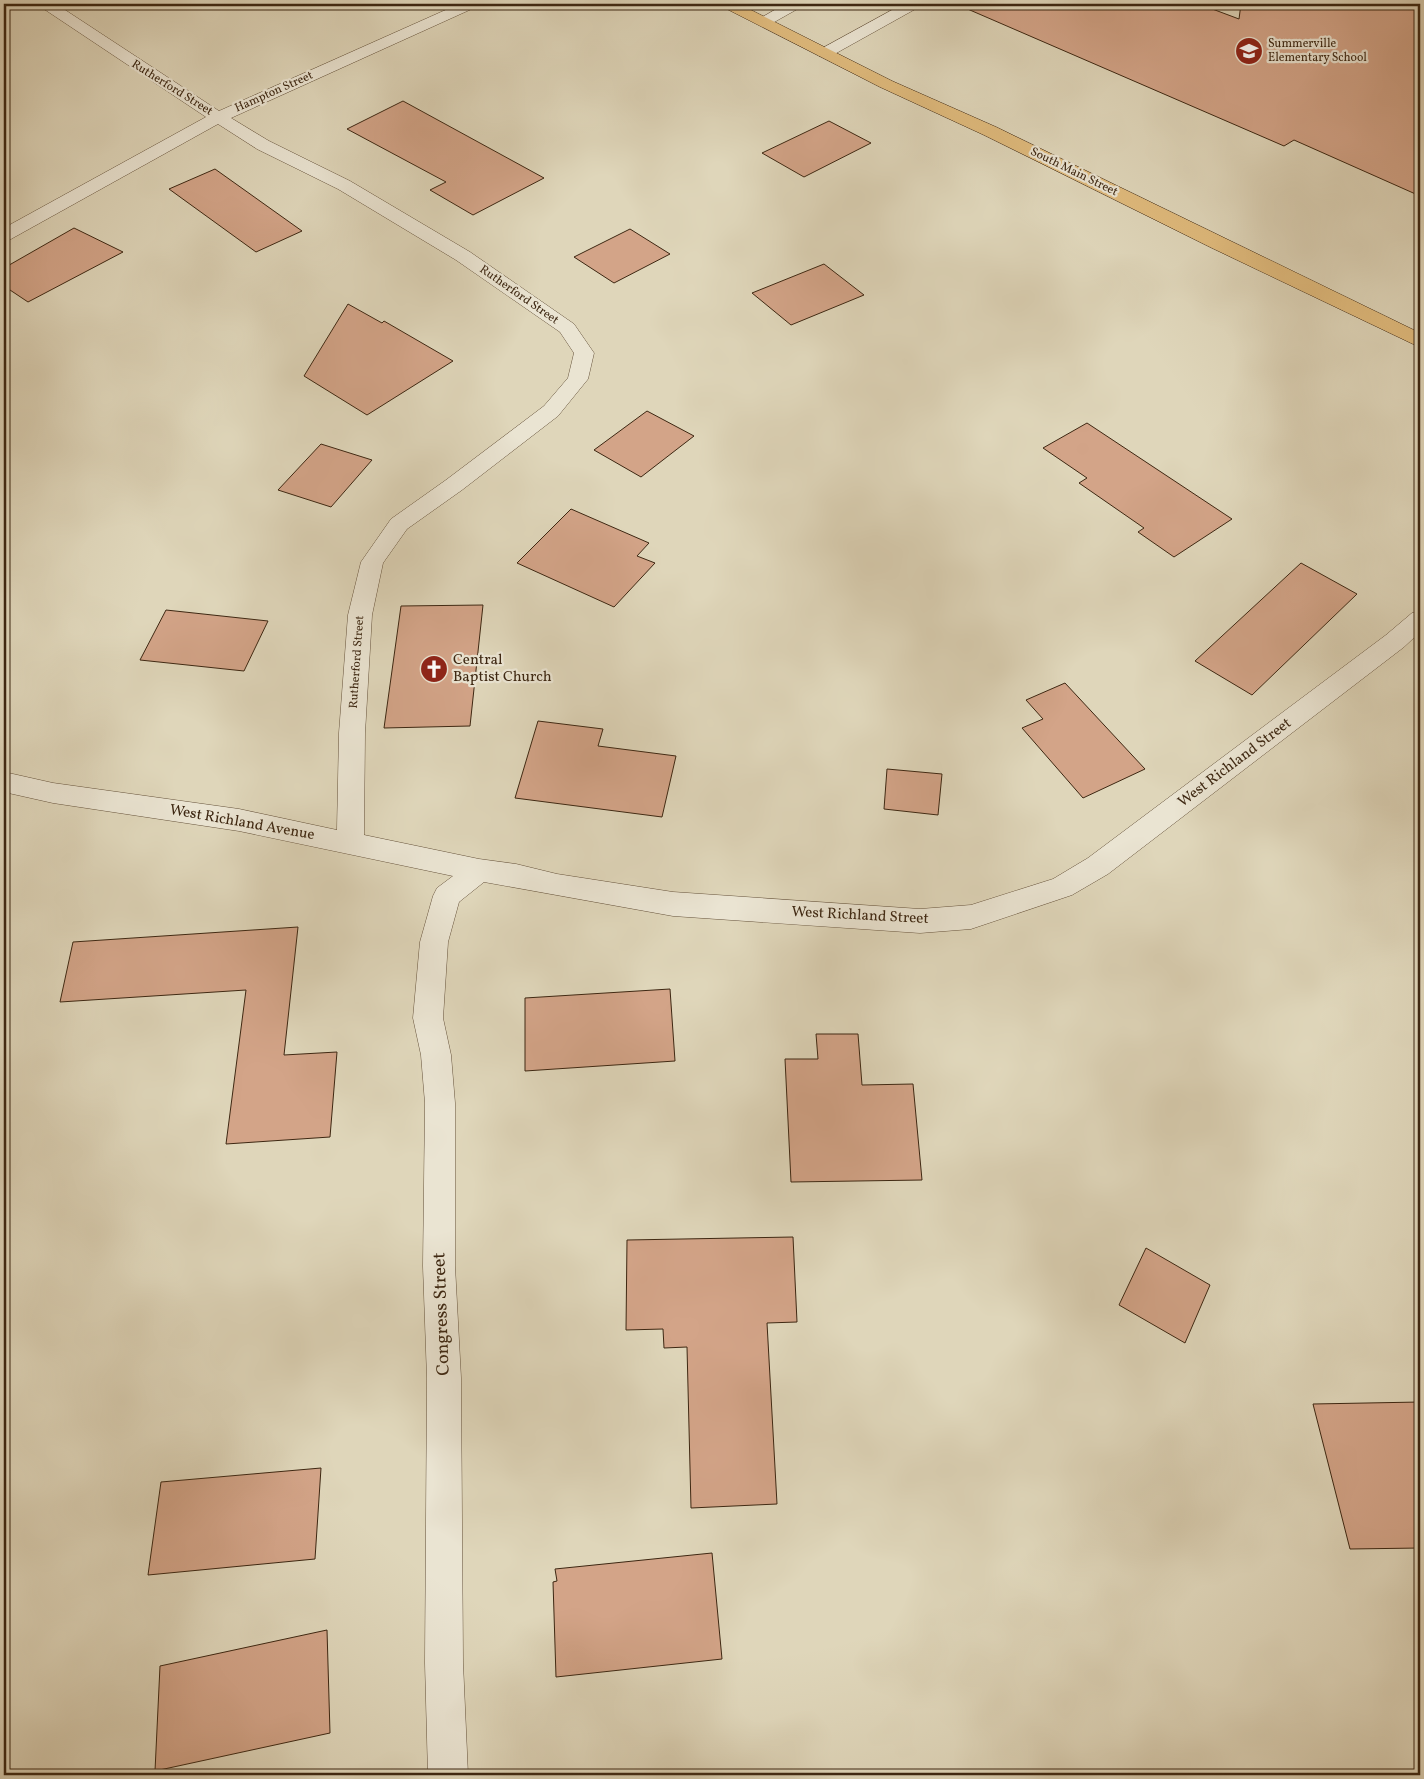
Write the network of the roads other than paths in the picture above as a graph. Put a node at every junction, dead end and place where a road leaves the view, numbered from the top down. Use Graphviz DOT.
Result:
graph roads {
  1 [pos="46,4"];
  2 [pos="471,4"];
  3 [pos="728,4"];
  4 [pos="796,4"];
  5 [pos="914,4"];
  6 [pos="764,22"];
  7 [pos="825,52"];
  8 [pos="219,117"];
  9 [pos="4,235"];
  10 [pos="1420,340"];
  11 [pos="1420,619"];
  12 [pos="4,782"];
  13 [pos="350,843"];
  14 [pos="479,870"];
  15 [pos="448,1775"];
  1 -- 8 [label="street, Rutherford Street"];
  2 -- 8 [label="street, Hampton Street"];
  3 -- 6 [label="main road, South Main Street"];
  4 -- 6 [label="street"];
  5 -- 7 [label="street"];
  6 -- 7 [label="main road, South Main Street"];
  7 -- 10 [label="main road, South Main Street"];
  8 -- 9 [label="street, Hampton Street"];
  8 -- 13 [label="street, Rutherford Street"];
  11 -- 14 [label="street, West Richland Street"];
  12 -- 13 [label="street, West Richland Avenue"];
  13 -- 14 [label="street, West Richland Avenue"];
  14 -- 15 [label="street, Congress Street"];
}
